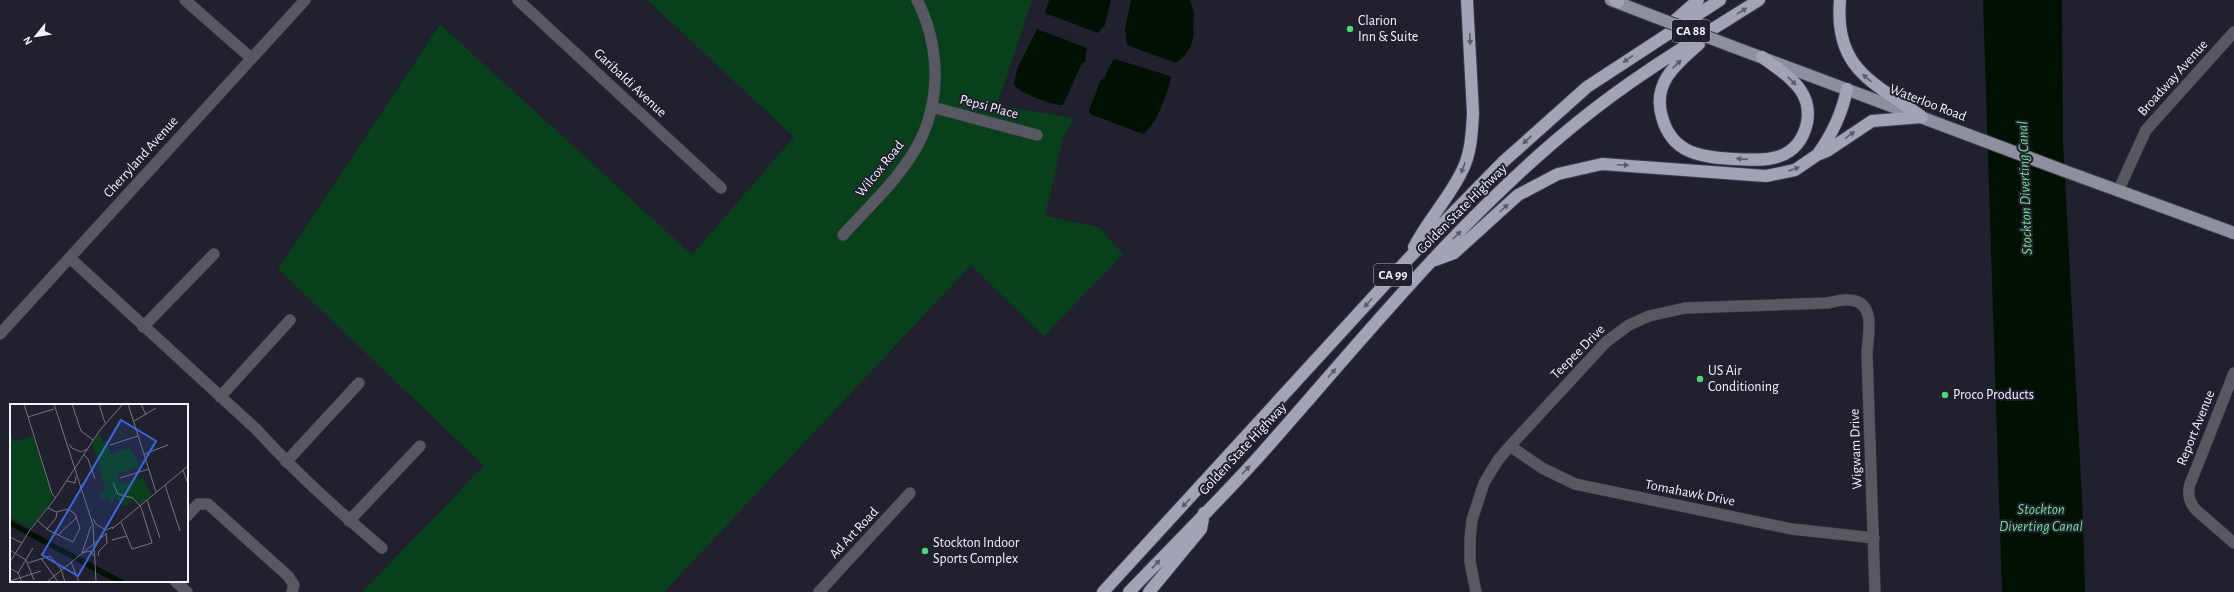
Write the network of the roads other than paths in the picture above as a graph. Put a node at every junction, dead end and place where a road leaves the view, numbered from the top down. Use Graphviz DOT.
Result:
graph roads {
  1 [pos="185,0"];
  2 [pos="305,0"];
  3 [pos="518,0"];
  4 [pos="917,0"];
  5 [pos="1467,0"];
  6 [pos="1698,0"];
  7 [pos="1720,0"];
  8 [pos="1759,0"];
  9 [pos="1840,0"];
  10 [pos="1615,1"];
  11 [pos="1724,22"];
  12 [pos="2234,32"];
  13 [pos="1644,48"];
  14 [pos="251,58"];
  15 [pos="1762,58"];
  16 [pos="1847,89"];
  17 [pos="932,107"];
  18 [pos="1922,117"];
  19 [pos="1038,136"];
  20 [pos="1818,155"];
  21 [pos="721,188"];
  22 [pos="2118,191"];
  23 [pos="2234,233"];
  24 [pos="843,234"];
  25 [pos="214,254"];
  26 [pos="70,258"];
  27 [pos="1408,258"];
  28 [pos="1428,263"];
  29 [pos="1864,307"];
  30 [pos="290,320"];
  31 [pos="143,327"];
  32 [pos="0,334"];
  33 [pos="2234,373"];
  34 [pos="359,383"];
  35 [pos="220,397"];
  36 [pos="420,446"];
  37 [pos="1510,446"];
  38 [pos="286,462"];
  39 [pos="910,494"];
  40 [pos="1204,513"];
  41 [pos="188,515"];
  42 [pos="349,521"];
  43 [pos="1874,538"];
  44 [pos="2234,543"];
  45 [pos="382,548"];
  46 [pos="176,582"];
  47 [pos="187,592"];
  48 [pos="292,592"];
  49 [pos="819,592"];
  50 [pos="1103,592"];
  51 [pos="1129,592"];
  52 [pos="1149,592"];
  53 [pos="1476,592"];
  54 [pos="1875,592"];
  1 -- 14 [label="street"];
  2 -- 14 [label="street, Cherryland Avenue"];
  3 -- 21 [label="street, Garibaldi Avenue"];
  4 -- 17 [label="street, Wilcox Road"];
  5 -- 27 [label="highway, one-way"];
  6 -- 13 [label="highway"];
  7 -- 13 [label="highway, Golden State Highway / CA 99"];
  11 -- 8 [label="highway, Golden State Highway / CA 99, one-way"];
  18 -- 9 [label="highway, one-way"];
  10 -- 15 [label="main road, Waterloo Road / CA 88, bridge"];
  15 -- 11 [label="highway, one-way"];
  28 -- 11 [label="highway, Golden State Highway / CA 99, one-way"];
  12 -- 22 [label="street, Broadway Avenue"];
  13 -- 27 [label="highway, Golden State Highway / CA 99, one-way"];
  14 -- 26 [label="street, Cherryland Avenue"];
  15 -- 16 [label="main road, Waterloo Road / CA 88"];
  16 -- 18 [label="main road, Waterloo Road"];
  16 -- 20 [label="highway"];
  17 -- 19 [label="street, Pepsi Place"];
  17 -- 24 [label="street, Wilcox Road"];
  20 -- 18 [label="highway, one-way"];
  18 -- 22 [label="main road, Waterloo Road"];
  28 -- 20 [label="highway, one-way"];
  22 -- 23 [label="main road, Waterloo Road"];
  25 -- 31 [label="street"];
  26 -- 31 [label="street"];
  26 -- 32 [label="street, Cherryland Avenue"];
  27 -- 50 [label="highway, Golden State Highway / CA 99, one-way"];
  40 -- 28 [label="highway, Golden State Highway / CA 99, one-way"];
  29 -- 37 [label="street, Teepee Drive"];
  29 -- 43 [label="street, Wigwam Drive"];
  30 -- 35 [label="street"];
  31 -- 35 [label="street"];
  33 -- 44 [label="street, Report Avenue"];
  34 -- 38 [label="street"];
  35 -- 38 [label="street"];
  36 -- 42 [label="street"];
  37 -- 43 [label="street, Tomahawk Drive"];
  37 -- 53 [label="street, Teepee Drive"];
  38 -- 42 [label="street"];
  39 -- 49 [label="street, Ad Art Road"];
  51 -- 40 [label="highway, Golden State Highway / CA 99, one-way"];
  40 -- 52 [label="highway"];
  41 -- 48 [label="street"];
  42 -- 45 [label="street"];
  43 -- 54 [label="street, Wigwam Drive"];
  46 -- 47 [label="street"];
}
